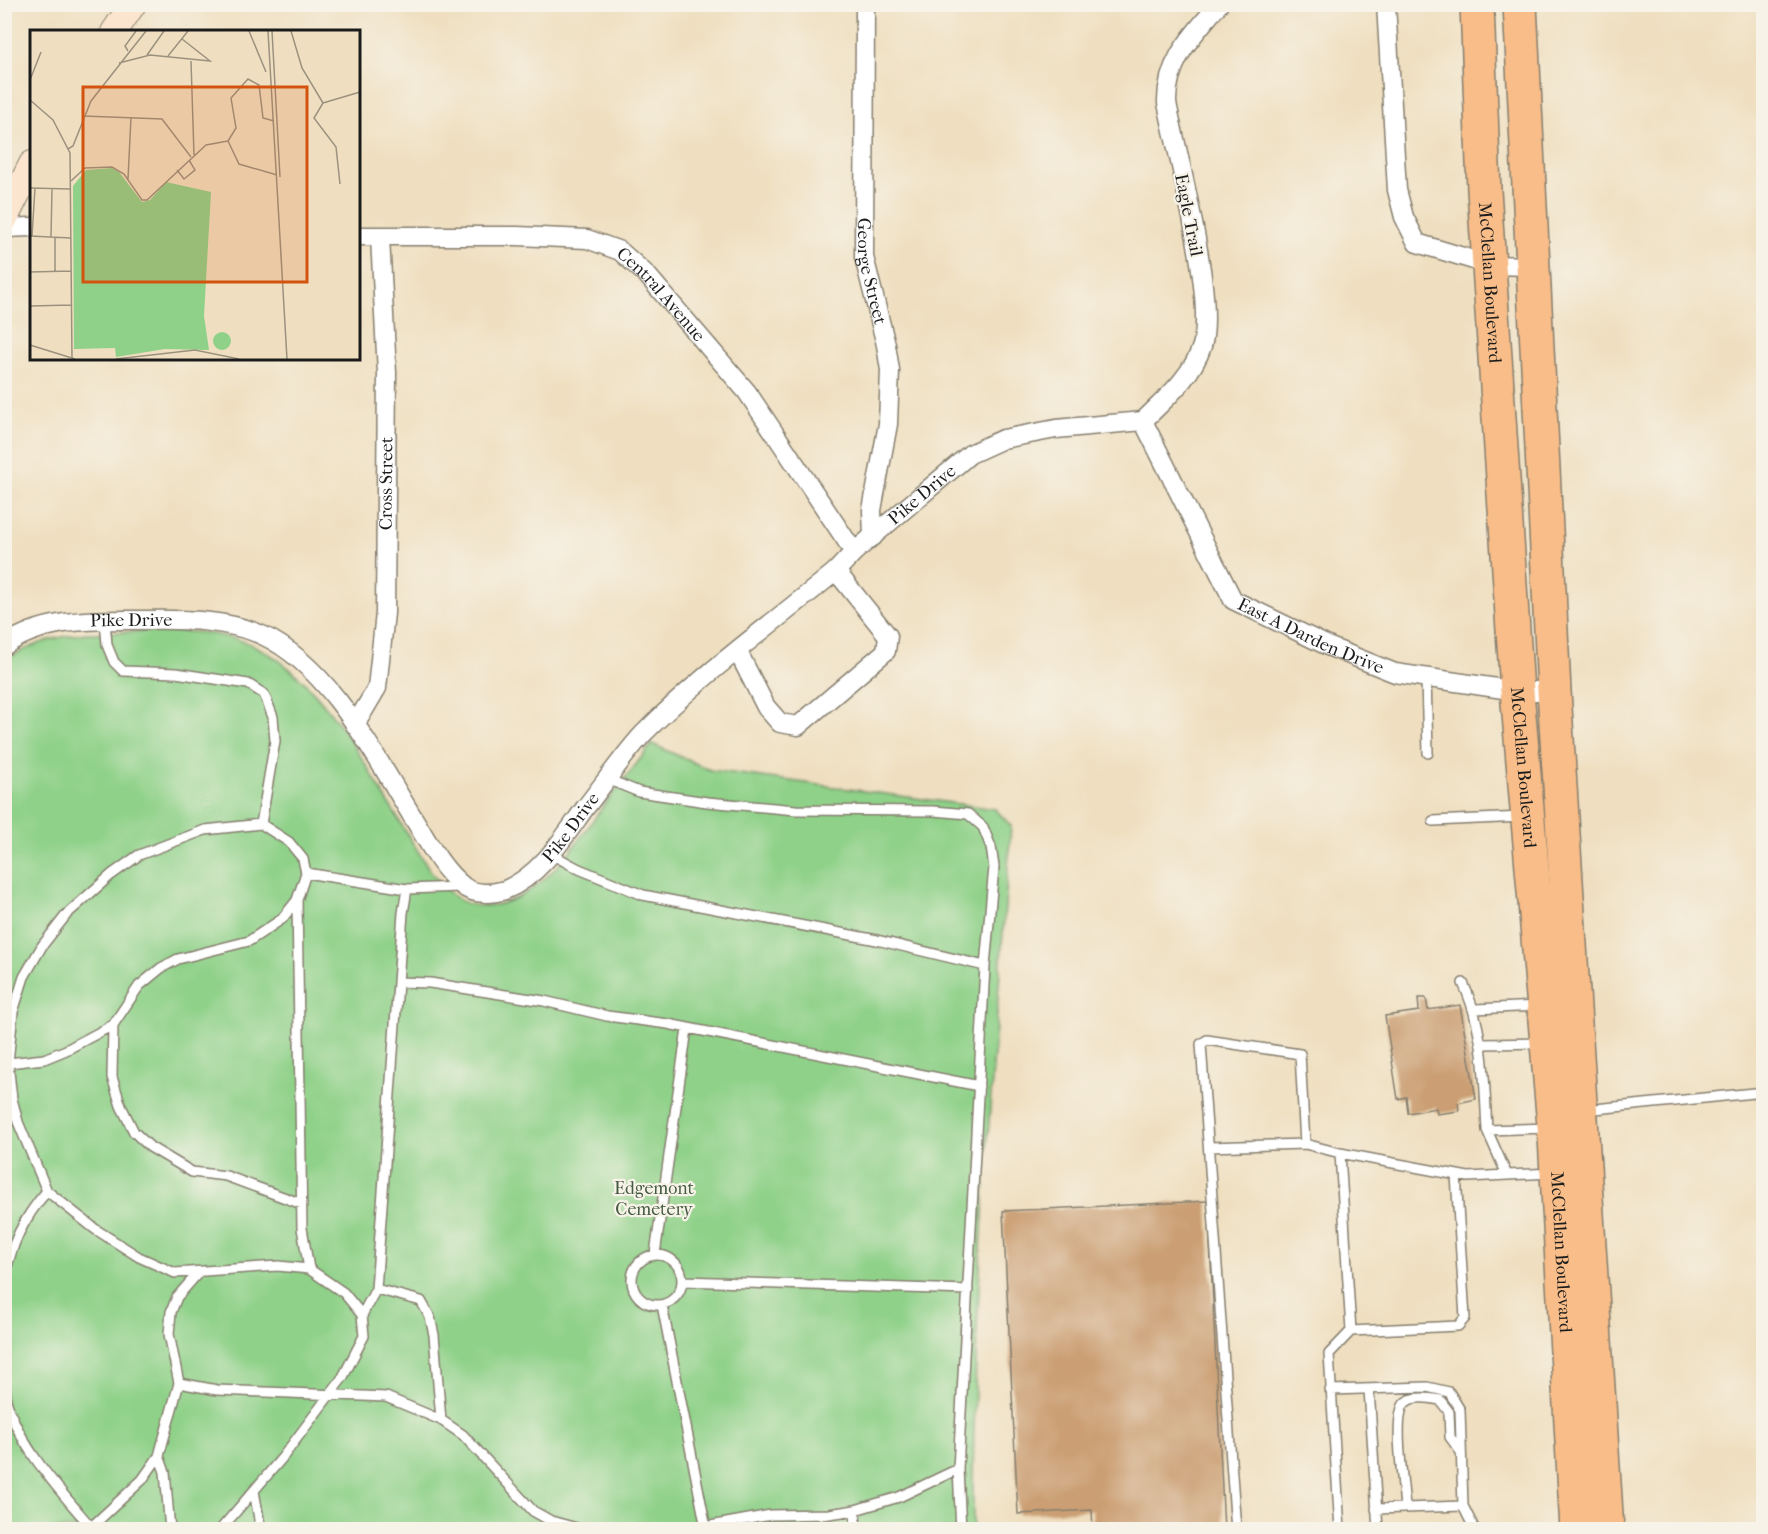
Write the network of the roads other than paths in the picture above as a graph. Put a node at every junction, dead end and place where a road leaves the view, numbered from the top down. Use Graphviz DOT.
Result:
graph roads {
  1 [pos="133,4"];
  2 [pos="865,4"];
  3 [pos="1219,4"];
  4 [pos="1386,4"];
  5 [pos="1468,4"];
  6 [pos="1477,4"];
  7 [pos="1520,4"];
  8 [pos="115,30"];
  9 [pos="1479,69"];
  10 [pos="30,168"];
  11 [pos="4,220"];
  12 [pos="30,227"];
  13 [pos="4,228"];
  14 [pos="360,236"];
  15 [pos="380,237"];
  16 [pos="1490,265"];
  17 [pos="1532,266"];
  18 [pos="1143,421"];
  19 [pos="873,537"];
  20 [pos="854,552"];
  21 [pos="836,571"];
  22 [pos="105,620"];
  23 [pos="4,646"];
  24 [pos="738,652"];
  25 [pos="1426,678"];
  26 [pos="1517,691"];
  27 [pos="1554,691"];
  28 [pos="355,725"];
  29 [pos="1428,753"];
  30 [pos="608,779"];
  31 [pos="1528,817"];
  32 [pos="1433,821"];
  33 [pos="261,824"];
  34 [pos="551,854"];
  35 [pos="306,873"];
  36 [pos="463,886"];
  37 [pos="407,889"];
  38 [pos="297,900"];
  39 [pos="985,966"];
  40 [pos="398,982"];
  41 [pos="1463,983"];
  42 [pos="1544,1006"];
  43 [pos="1475,1009"];
  44 [pos="113,1025"];
  45 [pos="687,1029"];
  46 [pos="1547,1043"];
  47 [pos="1481,1044"];
  48 [pos="8,1063"];
  49 [pos="979,1086"];
  50 [pos="1764,1092"];
  51 [pos="1567,1120"];
  52 [pos="1487,1130"];
  53 [pos="1305,1144"];
  54 [pos="1209,1147"];
  55 [pos="1340,1154"];
  56 [pos="1570,1171"];
  57 [pos="1456,1175"];
  58 [pos="1506,1175"];
  59 [pos="47,1191"];
  60 [pos="302,1204"];
  61 [pos="4,1233"];
  62 [pos="16,1235"];
  63 [pos="656,1254"];
  64 [pos="309,1269"];
  65 [pos="200,1272"];
  66 [pos="4,1281"];
  67 [pos="682,1281"];
  68 [pos="376,1288"];
  69 [pos="968,1290"];
  70 [pos="662,1305"];
  71 [pos="362,1315"];
  72 [pos="1351,1331"];
  73 [pos="179,1383"];
  74 [pos="1369,1389"];
  75 [pos="1330,1390"];
  76 [pos="4,1393"];
  77 [pos="327,1396"];
  78 [pos="441,1420"];
  79 [pos="1461,1452"];
  80 [pos="159,1456"];
  81 [pos="958,1469"];
  82 [pos="254,1491"];
  83 [pos="1463,1506"];
  84 [pos="1405,1508"];
  85 [pos="1376,1509"];
  86 [pos="855,1510"];
  87 [pos="89,1528"];
  88 [pos="706,1528"];
  89 [pos="170,1530"];
  90 [pos="220,1530"];
  91 [pos="261,1530"];
  92 [pos="584,1530"];
  93 [pos="688,1530"];
  94 [pos="856,1530"];
  95 [pos="961,1530"];
  96 [pos="1236,1530"];
  97 [pos="1340,1530"];
  98 [pos="1378,1530"];
  99 [pos="1475,1530"];
  100 [pos="1577,1530"];
  101 [pos="1607,1530"];
  1 -- 8 [label="street"];
  2 -- 19 [label="street, George Street"];
  3 -- 18 [label="street, Eagle Trail"];
  4 -- 16 [label="street"];
  5 -- 9 [label="highway"];
  6 -- 9 [label="highway, McClellan Boulevard"];
  7 -- 17 [label="highway, McClellan Boulevard"];
  9 -- 16 [label="highway, McClellan Boulevard"];
  10 -- 11 [label="street"];
  12 -- 13 [label="street"];
  14 -- 15 [label="street, Central Avenue"];
  15 -- 20 [label="street, Central Avenue"];
  15 -- 28 [label="street, Cross Street"];
  16 -- 17 [label="street"];
  16 -- 26 [label="highway, McClellan Boulevard"];
  17 -- 27 [label="highway, McClellan Boulevard"];
  18 -- 19 [label="street, Pike Drive"];
  18 -- 25 [label="street, East A Darden Drive"];
  19 -- 20 [label="street, Pike Drive"];
  20 -- 21 [label="street, Pike Drive"];
  21 -- 24 [label="street, Pike Drive"];
  21 -- 24 [label="street"];
  22 -- 23 [label="street, Pike Drive"];
  22 -- 28 [label="street, Pike Drive"];
  22 -- 33 [label="lane"];
  24 -- 30 [label="street, Pike Drive"];
  25 -- 26 [label="street, East A Darden Drive"];
  25 -- 29 [label="lane"];
  26 -- 27 [label="street, East A Darden Drive"];
  26 -- 31 [label="highway, McClellan Boulevard"];
  27 -- 51 [label="highway, McClellan Boulevard"];
  28 -- 36 [label="street, Pike Drive"];
  30 -- 34 [label="street, Pike Drive"];
  30 -- 39 [label="lane"];
  31 -- 32 [label="lane"];
  31 -- 42 [label="highway, McClellan Boulevard"];
  33 -- 35 [label="lane"];
  33 -- 48 [label="lane"];
  34 -- 36 [label="street, Pike Drive"];
  34 -- 39 [label="lane"];
  35 -- 37 [label="lane"];
  35 -- 38 [label="lane"];
  36 -- 37 [label="lane"];
  37 -- 40 [label="lane"];
  38 -- 44 [label="lane"];
  38 -- 60 [label="lane"];
  39 -- 49 [label="lane"];
  40 -- 45 [label="lane"];
  40 -- 68 [label="lane"];
  41 -- 43 [label="lane"];
  42 -- 43 [label="lane"];
  42 -- 46 [label="highway, McClellan Boulevard"];
  43 -- 47 [label="lane"];
  44 -- 48 [label="lane"];
  44 -- 60 [label="lane"];
  45 -- 49 [label="lane"];
  45 -- 63 [label="lane"];
  46 -- 47 [label="lane"];
  46 -- 51 [label="highway, McClellan Boulevard"];
  47 -- 52 [label="lane"];
  48 -- 59 [label="lane"];
  49 -- 69 [label="lane"];
  50 -- 51 [label="lane"];
  51 -- 52 [label="lane"];
  51 -- 56 [label="highway, McClellan Boulevard"];
  52 -- 58 [label="lane"];
  53 -- 54 [label="lane"];
  53 -- 54 [label="lane"];
  53 -- 55 [label="lane"];
  54 -- 96 [label="lane"];
  55 -- 57 [label="lane"];
  55 -- 72 [label="lane"];
  56 -- 58 [label="lane"];
  56 -- 100 [label="highway, McClellan Boulevard"];
  56 -- 101 [label="highway, McClellan Boulevard"];
  57 -- 58 [label="lane"];
  57 -- 72 [label="lane"];
  59 -- 62 [label="lane"];
  59 -- 65 [label="lane"];
  60 -- 64 [label="lane"];
  61 -- 62 [label="lane"];
  62 -- 66 [label="lane"];
  63 -- 67 [label="lane"];
  63 -- 70 [label="lane"];
  64 -- 65 [label="lane"];
  64 -- 71 [label="lane"];
  65 -- 73 [label="lane"];
  67 -- 69 [label="lane"];
  67 -- 70 [label="lane"];
  68 -- 71 [label="lane"];
  68 -- 78 [label="lane"];
  69 -- 81 [label="lane"];
  70 -- 88 [label="lane"];
  71 -- 77 [label="lane"];
  72 -- 75 [label="lane"];
  73 -- 77 [label="lane"];
  73 -- 80 [label="lane"];
  74 -- 75 [label="lane"];
  74 -- 79 [label="lane"];
  74 -- 85 [label="lane"];
  75 -- 97 [label="lane"];
  76 -- 87 [label="lane"];
  77 -- 78 [label="lane"];
  77 -- 82 [label="lane"];
  78 -- 92 [label="lane"];
  79 -- 83 [label="lane"];
  79 -- 84 [label="lane"];
  80 -- 87 [label="lane"];
  80 -- 89 [label="lane"];
  81 -- 86 [label="lane"];
  81 -- 95 [label="lane"];
  82 -- 90 [label="lane"];
  82 -- 91 [label="lane"];
  83 -- 84 [label="lane"];
  83 -- 99 [label="lane"];
  84 -- 85 [label="lane"];
  85 -- 98 [label="lane"];
  86 -- 88 [label="lane"];
  86 -- 94 [label="lane"];
  88 -- 93 [label="lane"];
}
